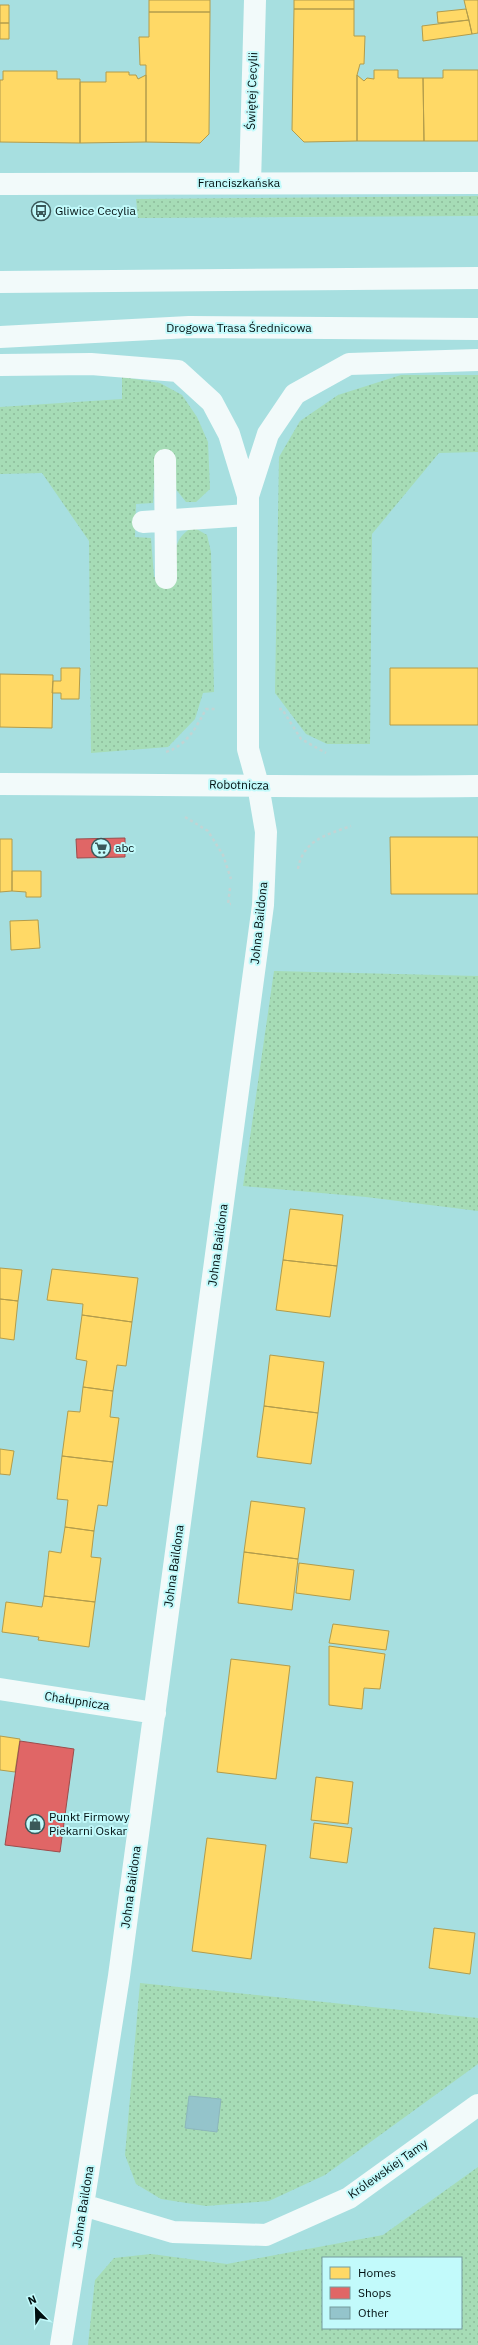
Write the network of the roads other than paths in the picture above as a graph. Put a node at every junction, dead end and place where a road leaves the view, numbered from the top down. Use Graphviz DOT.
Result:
graph roads {
  1 [pos="254,0"];
  2 [pos="250,183"];
  3 [pos="478,183"];
  4 [pos="0,184"];
  5 [pos="478,278"];
  6 [pos="0,282"];
  7 [pos="478,329"];
  8 [pos="0,337"];
  9 [pos="478,360"];
  10 [pos="0,365"];
  11 [pos="165,460"];
  12 [pos="248,506"];
  13 [pos="165,520"];
  14 [pos="142,522"];
  15 [pos="166,578"];
  16 [pos="0,784"];
  17 [pos="258,785"];
  18 [pos="478,786"];
  19 [pos="0,1689"];
  20 [pos="155,1713"];
  21 [pos="478,2105"];
  22 [pos="83,2205"];
  23 [pos="61,2345"];
  1 -- 2 [label="street, Świętej Cecylii"];
  2 -- 3 [label="street, Franciszkańska"];
  2 -- 4 [label="street, Franciszkańska"];
  5 -- 6 [label="street"];
  7 -- 8 [label="street, Drogowa Trasa Średnicowa"];
  9 -- 12 [label="street"];
  10 -- 12 [label="street"];
  11 -- 13 [label="street"];
  12 -- 13 [label="street"];
  12 -- 17 [label="street, Johna Baildona"];
  13 -- 14 [label="street"];
  13 -- 15 [label="street"];
  16 -- 17 [label="street, Robotnicza"];
  17 -- 18 [label="street, Robotnicza"];
  17 -- 20 [label="street, Johna Baildona"];
  19 -- 20 [label="street, Chałupnicza"];
  20 -- 22 [label="street, Johna Baildona"];
  21 -- 22 [label="street, Królewskiej Tamy"];
  22 -- 23 [label="street, Johna Baildona"];
}
